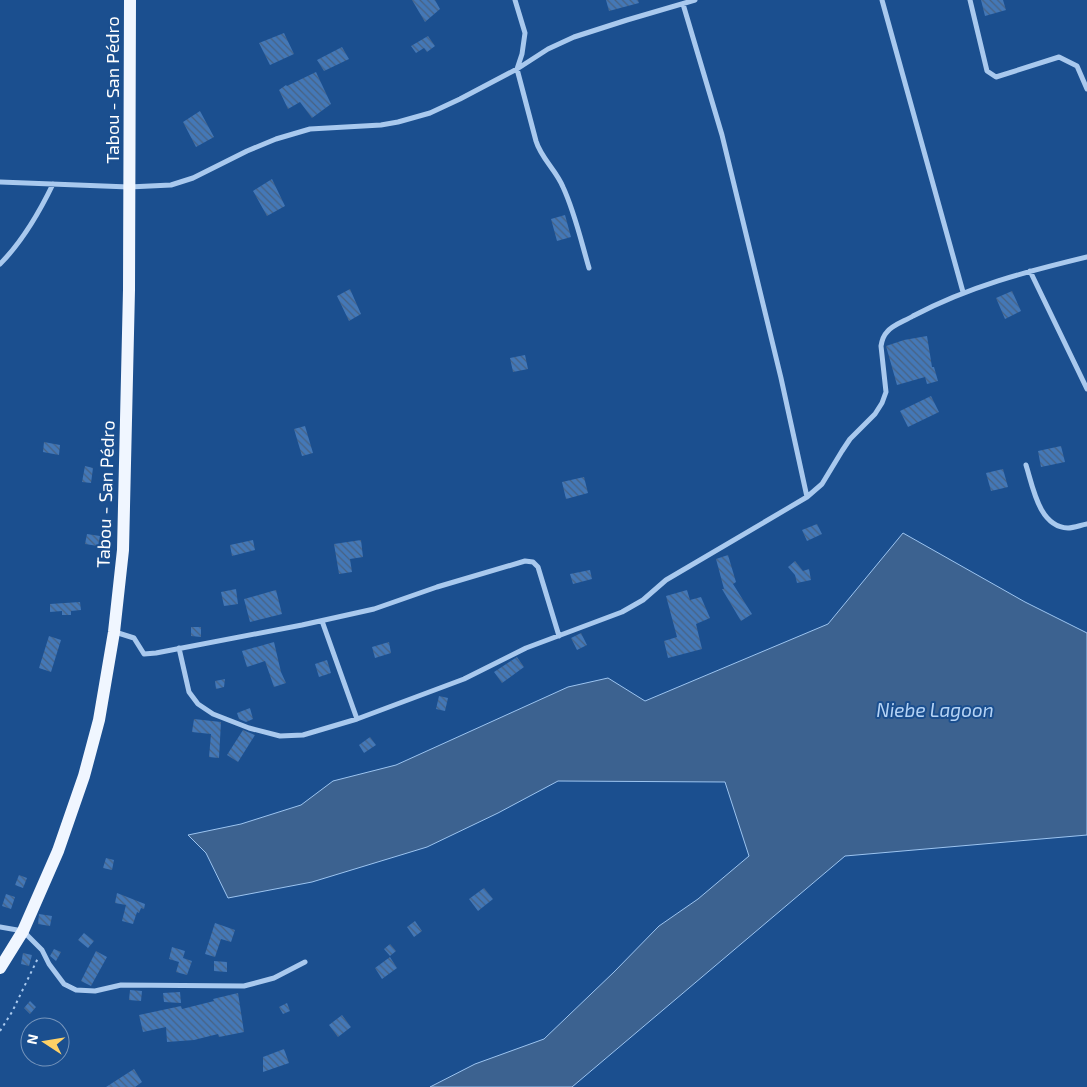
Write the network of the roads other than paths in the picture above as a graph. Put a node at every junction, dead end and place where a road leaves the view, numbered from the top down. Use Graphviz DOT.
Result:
graph roads {
  1 [pos="130,0"];
  2 [pos="515,0"];
  3 [pos="695,0"];
  4 [pos="882,0"];
  5 [pos="970,0"];
  6 [pos="683,4"];
  7 [pos="517,69"];
  8 [pos="1087,89"];
  9 [pos="0,182"];
  10 [pos="53,184"];
  11 [pos="129,188"];
  12 [pos="1087,257"];
  13 [pos="0,264"];
  14 [pos="589,268"];
  15 [pos="1030,270"];
  16 [pos="963,292"];
  17 [pos="1087,389"];
  18 [pos="1026,465"];
  19 [pos="807,497"];
  20 [pos="1087,524"];
  21 [pos="322,620"];
  22 [pos="114,632"];
  23 [pos="559,636"];
  24 [pos="179,648"];
  25 [pos="356,719"];
  26 [pos="0,927"];
  27 [pos="23,931"];
  28 [pos="305,962"];
  29 [pos="0,968"];
  1 -- 11 [label="main road, Tabou - San Pédro"];
  2 -- 7 [label="street"];
  3 -- 6 [label="street"];
  4 -- 16 [label="street"];
  5 -- 8 [label="street"];
  6 -- 7 [label="street"];
  6 -- 19 [label="street"];
  7 -- 11 [label="street"];
  7 -- 14 [label="street"];
  9 -- 10 [label="street"];
  10 -- 11 [label="street"];
  10 -- 13 [label="street"];
  11 -- 22 [label="main road, Tabou - San Pédro"];
  12 -- 15 [label="street"];
  15 -- 16 [label="street"];
  15 -- 17 [label="street"];
  16 -- 19 [label="street"];
  18 -- 20 [label="street"];
  19 -- 23 [label="street"];
  21 -- 23 [label="street"];
  21 -- 24 [label="street"];
  21 -- 25 [label="street"];
  22 -- 24 [label="street"];
  22 -- 27 [label="main road, Tabou - San Pédro"];
  23 -- 25 [label="street"];
  24 -- 25 [label="street"];
  26 -- 27 [label="street"];
  27 -- 28 [label="street"];
  27 -- 29 [label="main road, Tabou - San Pédro"];
}
